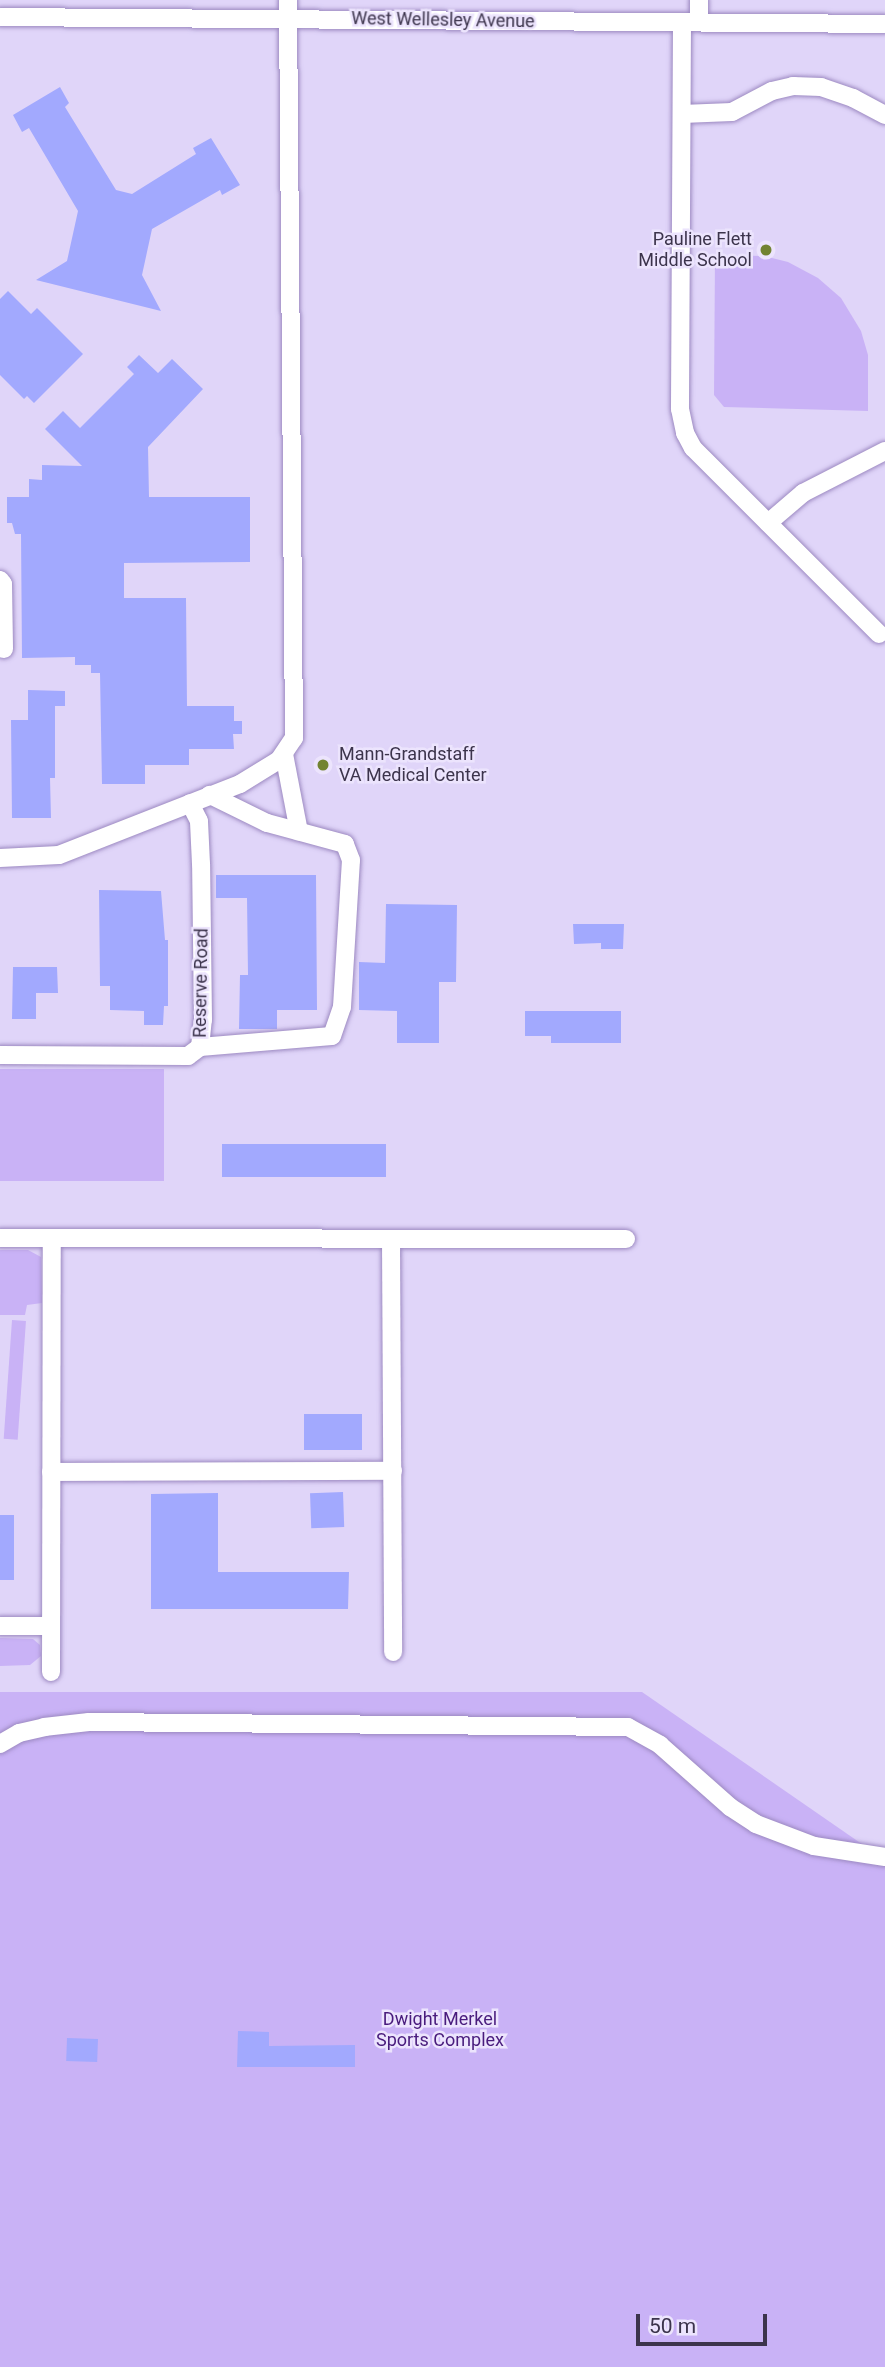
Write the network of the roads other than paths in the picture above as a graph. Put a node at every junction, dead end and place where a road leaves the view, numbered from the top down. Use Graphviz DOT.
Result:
graph roads {
  1 [pos="288,0"];
  2 [pos="699,0"];
  3 [pos="52,9"];
  4 [pos="139,9"];
  5 [pos="0,17"];
  6 [pos="289,19"];
  7 [pos="690,22"];
  8 [pos="885,24"];
  9 [pos="682,114"];
  10 [pos="885,114"];
  11 [pos="885,451"];
  12 [pos="768,523"];
  13 [pos="0,580"];
  14 [pos="2,620"];
  15 [pos="878,634"];
  16 [pos="3,658"];
  17 [pos="284,754"];
  18 [pos="210,795"];
  19 [pos="190,803"];
  20 [pos="299,832"];
  21 [pos="0,858"];
  22 [pos="200,1047"];
  23 [pos="0,1055"];
  24 [pos="0,1238"];
  25 [pos="52,1238"];
  26 [pos="391,1239"];
  27 [pos="626,1239"];
  28 [pos="393,1471"];
  29 [pos="51,1472"];
  30 [pos="0,1626"];
  31 [pos="51,1626"];
  32 [pos="393,1652"];
  33 [pos="51,1672"];
  34 [pos="0,1744"];
  35 [pos="885,1857"];
  1 -- 6 [label="street"];
  2 -- 7 [label="street"];
  3 -- 4 [label="street, West Wellesley Avenue"];
  3 -- 5 [label="street, West Wellesley Avenue"];
  4 -- 6 [label="street, West Wellesley Avenue"];
  6 -- 7 [label="street, West Wellesley Avenue"];
  6 -- 17 [label="street"];
  7 -- 8 [label="street, West Wellesley Avenue"];
  7 -- 9 [label="street"];
  9 -- 10 [label="street"];
  9 -- 12 [label="street"];
  11 -- 12 [label="street"];
  12 -- 15 [label="street"];
  13 -- 14 [label="street"];
  14 -- 16 [label="street"];
  17 -- 18 [label="street"];
  17 -- 20 [label="street"];
  18 -- 19 [label="street"];
  18 -- 20 [label="street"];
  19 -- 21 [label="street"];
  19 -- 22 [label="street, Reserve Road"];
  20 -- 22 [label="street"];
  22 -- 23 [label="street, Reserve Road"];
  24 -- 25 [label="street"];
  25 -- 26 [label="street"];
  25 -- 29 [label="street"];
  26 -- 27 [label="street"];
  26 -- 28 [label="street"];
  28 -- 29 [label="street"];
  28 -- 32 [label="street"];
  29 -- 31 [label="street"];
  30 -- 31 [label="street"];
  31 -- 33 [label="street"];
  34 -- 35 [label="street"];
}
